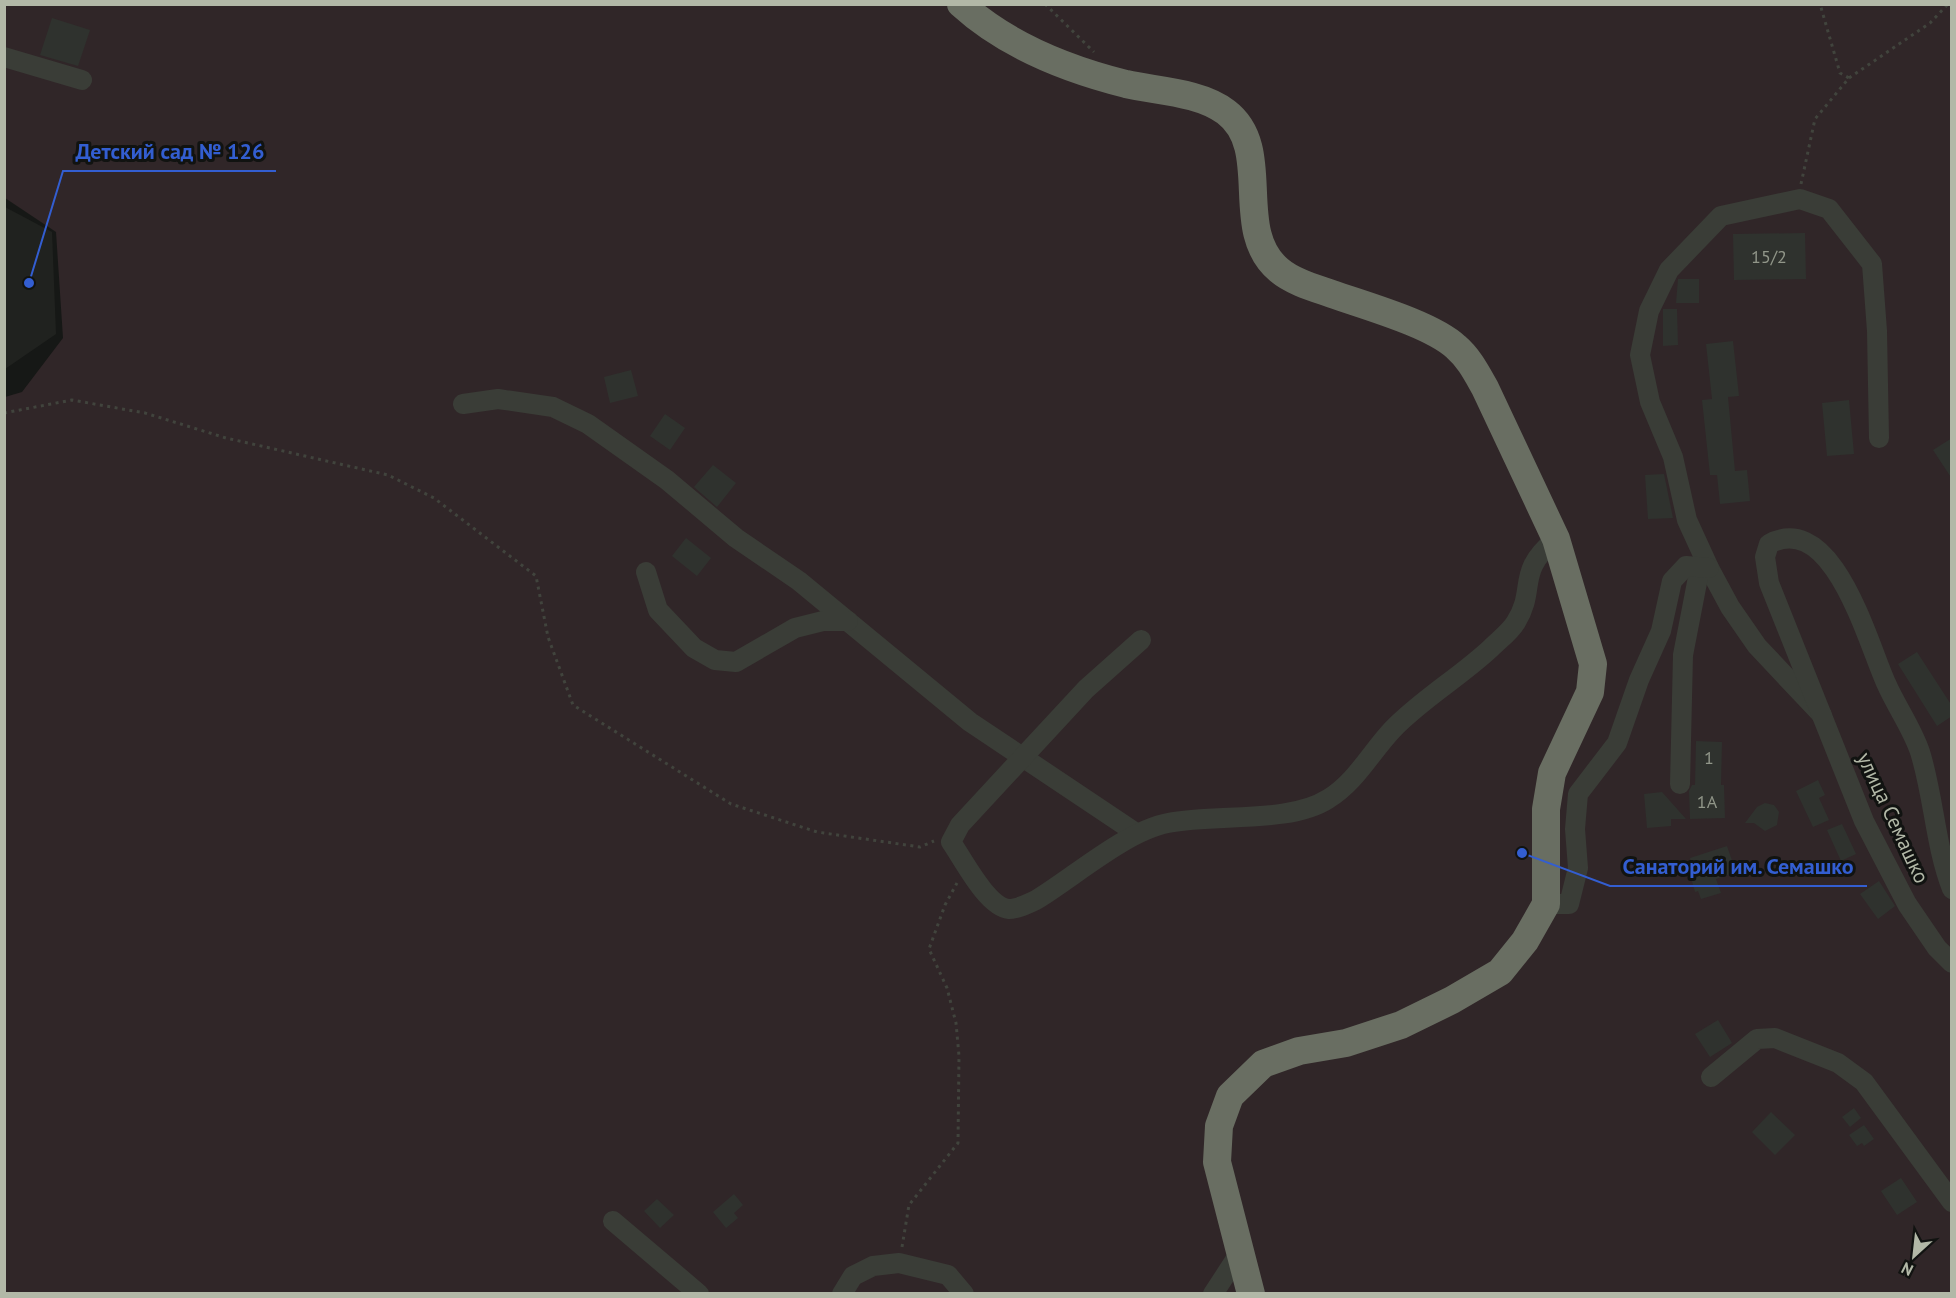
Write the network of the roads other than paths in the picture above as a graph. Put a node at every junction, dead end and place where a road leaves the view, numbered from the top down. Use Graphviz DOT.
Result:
graph roads {
  1 [pos="961,4"];
  2 [pos="4,57"];
  3 [pos="82,80"];
  4 [pos="463,404"];
  5 [pos="1879,438"];
  6 [pos="1556,539"];
  7 [pos="1705,567"];
  8 [pos="646,572"];
  9 [pos="848,621"];
  10 [pos="1141,640"];
  11 [pos="1822,715"];
  12 [pos="1024,758"];
  13 [pos="1680,784"];
  14 [pos="1136,833"];
  15 [pos="1952,890"];
  16 [pos="1546,904"];
  17 [pos="1952,963"];
  18 [pos="1711,1077"];
  19 [pos="1952,1202"];
  20 [pos="613,1221"];
  21 [pos="1239,1254"];
  22 [pos="699,1293"];
  23 [pos="842,1293"];
  24 [pos="964,1293"];
  25 [pos="1213,1293"];
  26 [pos="1251,1293"];
  1 -- 6 [label="highway"];
  2 -- 3 [label="street"];
  4 -- 9 [label="street"];
  5 -- 7 [label="street"];
  6 -- 14 [label="street"];
  6 -- 16 [label="highway"];
  7 -- 11 [label="street"];
  7 -- 13 [label="street"];
  7 -- 16 [label="street"];
  8 -- 9 [label="street"];
  9 -- 12 [label="street"];
  10 -- 12 [label="street"];
  11 -- 15 [label="street, улица Семашко"];
  11 -- 17 [label="street, улица Семашко"];
  12 -- 14 [label="street"];
  12 -- 14 [label="street"];
  16 -- 21 [label="highway"];
  18 -- 19 [label="street"];
  20 -- 22 [label="street"];
  21 -- 25 [label="street"];
  21 -- 26 [label="highway"];
  23 -- 24 [label="street"];
}
